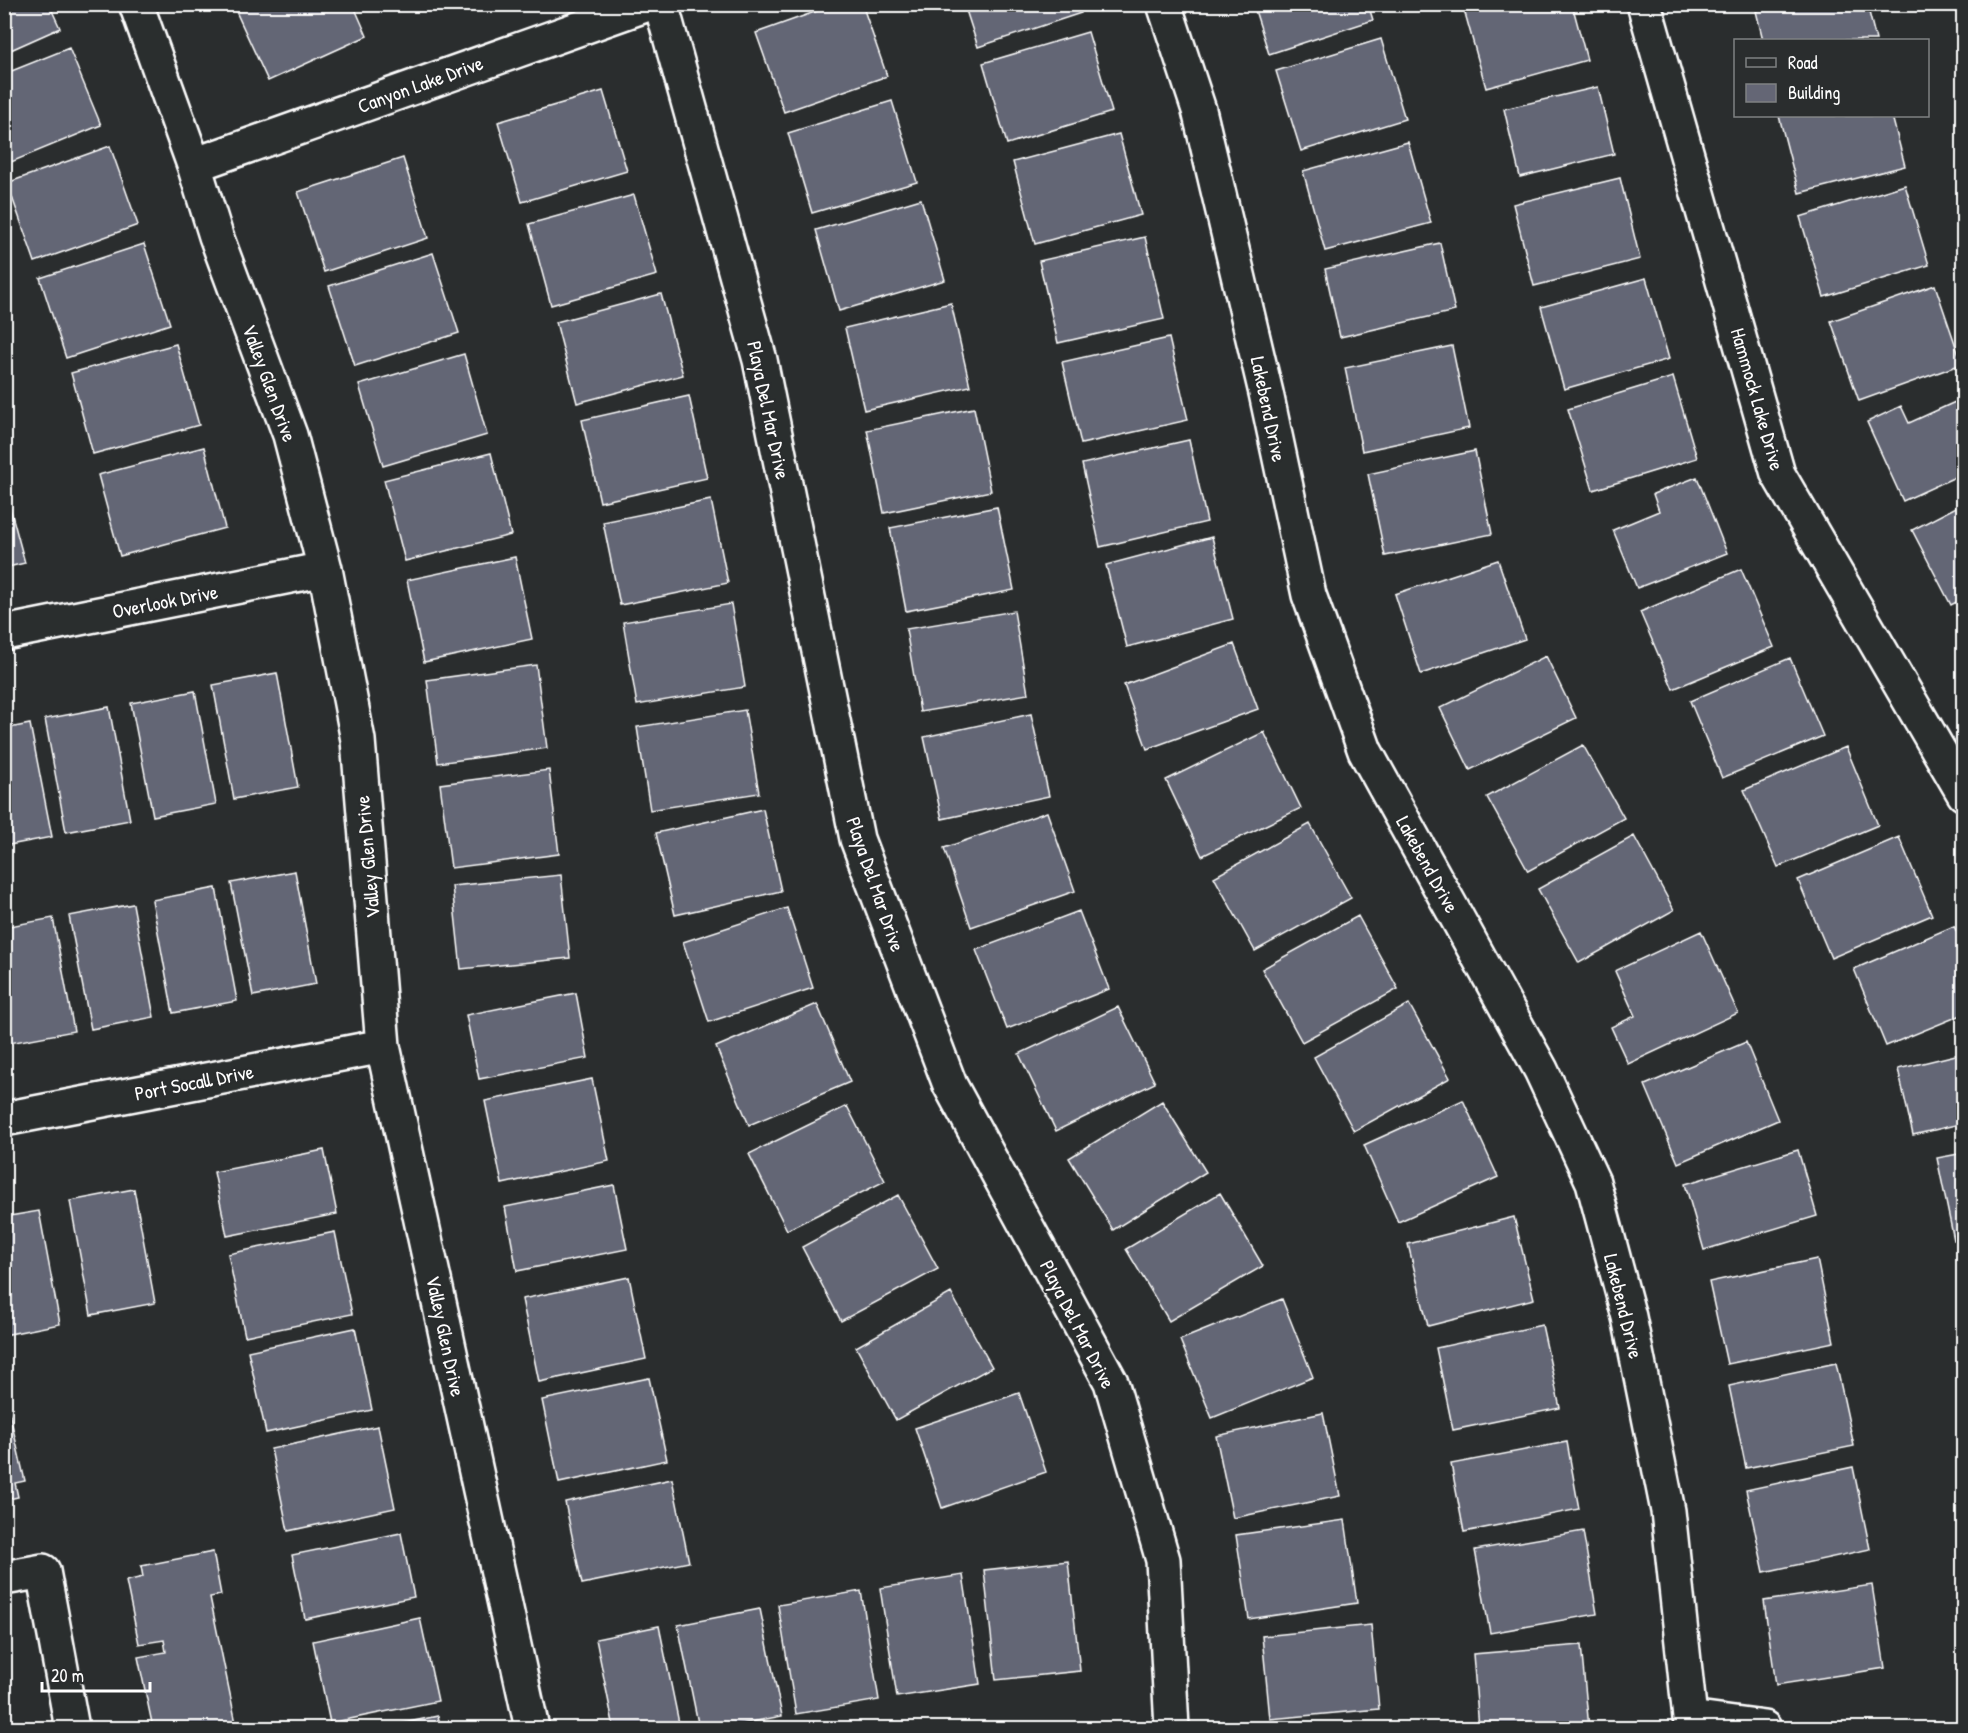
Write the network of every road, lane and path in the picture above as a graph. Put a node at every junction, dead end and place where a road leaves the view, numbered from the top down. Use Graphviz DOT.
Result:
graph roads {
  1 [pos="136,4"];
  2 [pos="648,4"];
  3 [pos="661,4"];
  4 [pos="1164,4"];
  5 [pos="1644,4"];
  6 [pos="194,165"];
  7 [pos="325,569"];
  8 [pos="4,633"];
  9 [pos="1964,794"];
  10 [pos="383,1046"];
  11 [pos="4,1119"];
  12 [pos="4,1578"];
  13 [pos="72,1728"];
  14 [pos="531,1728"];
  15 [pos="1172,1728"];
  16 [pos="1764,1728"];
  1 -- 6 [label="street, Valley Glen Drive"];
  2 -- 6 [label="street, Canyon Lake Drive"];
  3 -- 15 [label="street, Playa Del Mar Drive"];
  4 -- 16 [label="street, Lakebend Drive"];
  5 -- 9 [label="street, Hammock Lake Drive"];
  6 -- 7 [label="street, Valley Glen Drive"];
  7 -- 8 [label="street, Overlook Drive"];
  7 -- 10 [label="street, Valley Glen Drive"];
  10 -- 11 [label="street, Port Socall Drive"];
  10 -- 14 [label="street, Valley Glen Drive"];
  12 -- 13 [label="street"];
}
